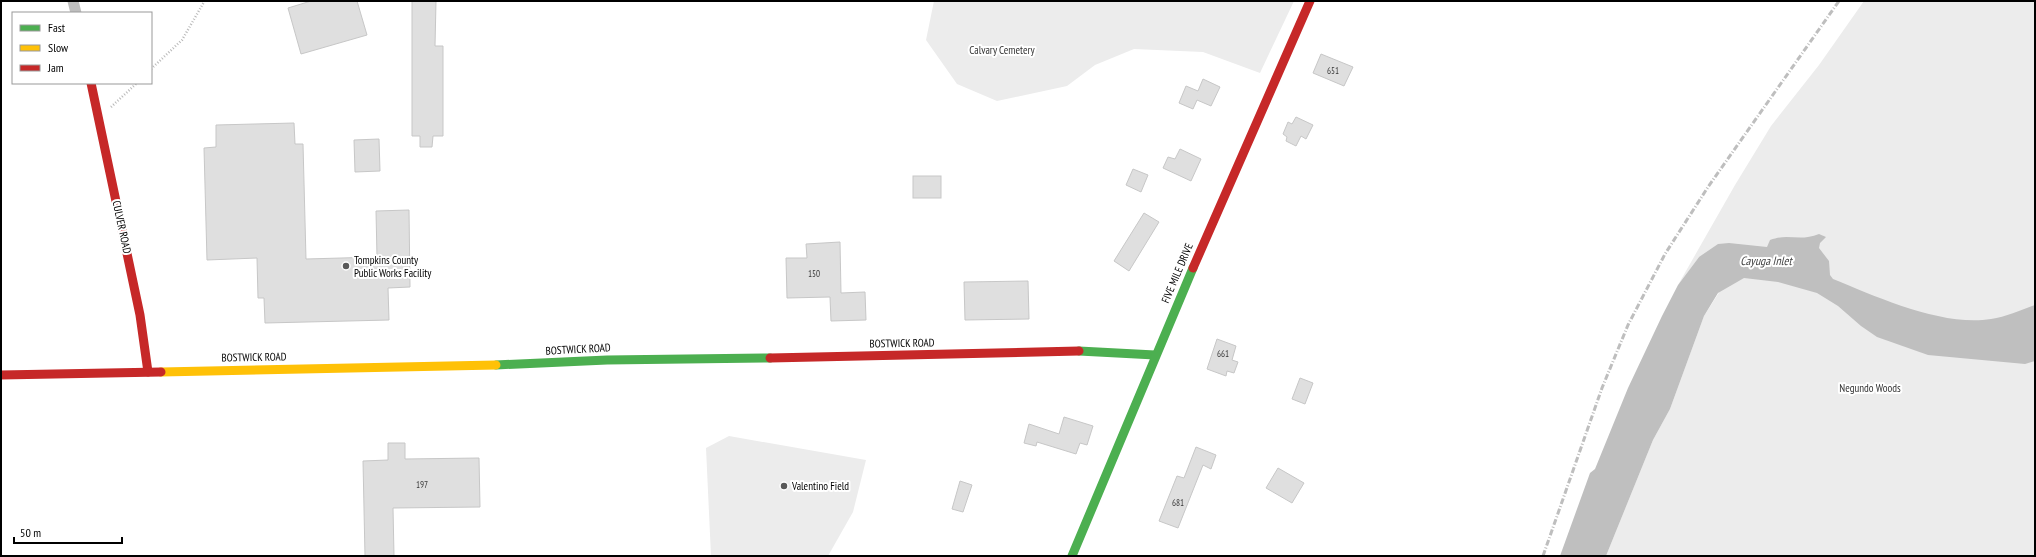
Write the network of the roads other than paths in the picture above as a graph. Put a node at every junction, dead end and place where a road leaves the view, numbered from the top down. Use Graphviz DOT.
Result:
graph roads {
  1 [pos="73,1"];
  2 [pos="1310,1"];
  3 [pos="76,12"];
  4 [pos="92,84"];
  5 [pos="1155,355"];
  6 [pos="148,372"];
  7 [pos="1,375"];
  8 [pos="1072,556"];
  1 -- 3 [label="street"];
  2 -- 5 [label="street, FIVE MILE DRIVE"];
  4 -- 6 [label="street, CULVER ROAD"];
  5 -- 6 [label="street, BOSTWICK ROAD"];
  5 -- 8 [label="street, FIVE MILE DRIVE"];
  6 -- 7 [label="street, BOSTWICK ROAD"];
}
